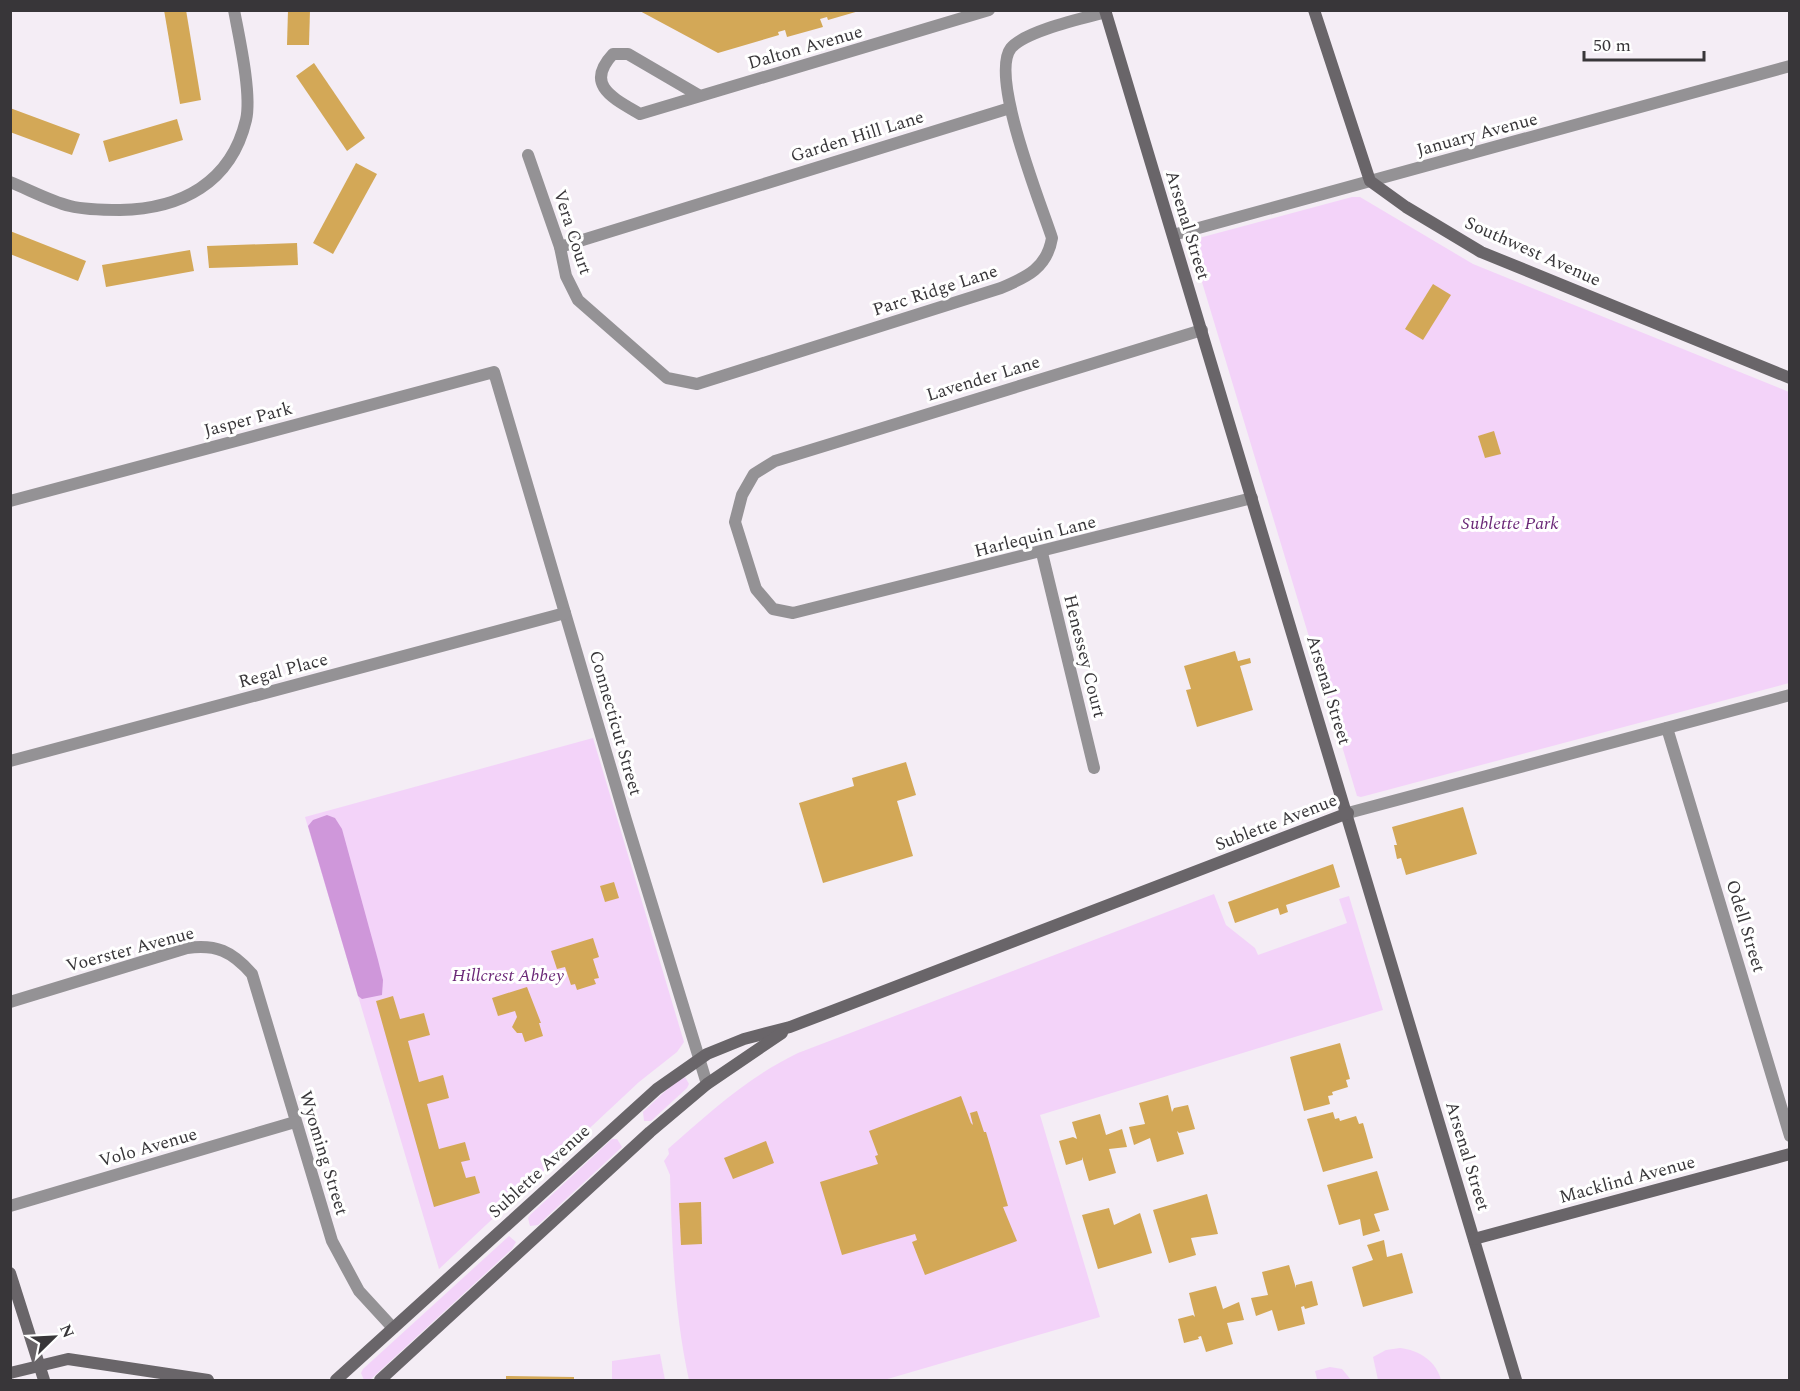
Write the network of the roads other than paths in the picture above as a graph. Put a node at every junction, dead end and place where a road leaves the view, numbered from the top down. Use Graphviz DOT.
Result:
graph roads {
  1 [pos="234,10"];
  2 [pos="989,10"];
  3 [pos="1314,10"];
  4 [pos="1106,11"];
  5 [pos="1790,66"];
  6 [pos="700,96"];
  7 [pos="1010,108"];
  8 [pos="528,155"];
  9 [pos="1370,181"];
  10 [pos="10,182"];
  11 [pos="1173,235"];
  12 [pos="560,247"];
  13 [pos="1202,330"];
  14 [pos="494,372"];
  15 [pos="1790,378"];
  16 [pos="677,380"];
  17 [pos="1252,498"];
  18 [pos="10,501"];
  19 [pos="1042,553"];
  20 [pos="826,607"];
  21 [pos="565,613"];
  22 [pos="1790,695"];
  23 [pos="1667,728"];
  24 [pos="10,761"];
  25 [pos="1094,768"];
  26 [pos="1348,813"];
  27 [pos="252,974"];
  28 [pos="10,1002"];
  29 [pos="790,1027"];
  30 [pos="700,1058"];
  31 [pos="707,1084"];
  32 [pos="295,1122"];
  33 [pos="1790,1136"];
  34 [pos="1790,1154"];
  35 [pos="10,1206"];
  36 [pos="1474,1239"];
  37 [pos="10,1274"];
  38 [pos="393,1328"];
  39 [pos="39,1365"];
  40 [pos="10,1373"];
  41 [pos="44,1380"];
  42 [pos="208,1380"];
  43 [pos="336,1380"];
  44 [pos="380,1380"];
  45 [pos="1516,1380"];
  1 -- 10 [label="street"];
  2 -- 6 [label="street, Dalton Avenue"];
  3 -- 9 [label="street"];
  4 -- 7 [label="street"];
  4 -- 11 [label="street, Arsenal Street"];
  5 -- 9 [label="street, January Avenue"];
  6 -- 6 [label="street, Dalton Avenue"];
  7 -- 12 [label="street, Garden Hill Lane"];
  7 -- 16 [label="street, Parc Ridge Lane"];
  8 -- 12 [label="street, Vera Court"];
  9 -- 11 [label="street, January Avenue"];
  9 -- 15 [label="street, Southwest Avenue"];
  11 -- 13 [label="street, Arsenal Street"];
  12 -- 16 [label="street, Vera Court"];
  13 -- 17 [label="street, Arsenal Street"];
  13 -- 20 [label="street, Lavender Lane"];
  14 -- 18 [label="street, Jasper Park"];
  14 -- 21 [label="street, Connecticut Street"];
  17 -- 19 [label="street, Harlequin Lane"];
  17 -- 26 [label="street, Arsenal Street"];
  19 -- 20 [label="street, Harlequin Lane"];
  19 -- 25 [label="street, Henessey Court"];
  21 -- 24 [label="street, Regal Place"];
  21 -- 30 [label="street, Connecticut Street"];
  22 -- 23 [label="street, Sublette Avenue"];
  23 -- 26 [label="street, Sublette Avenue"];
  23 -- 33 [label="street, Odell Street"];
  26 -- 29 [label="street, Sublette Avenue"];
  26 -- 36 [label="street, Arsenal Street"];
  27 -- 28 [label="street, Voerster Avenue"];
  27 -- 32 [label="street, Wyoming Street"];
  29 -- 30 [label="street, Sublette Avenue"];
  29 -- 31 [label="street, Sublette Avenue"];
  30 -- 31 [label="street, Connecticut Street"];
  30 -- 38 [label="street, Sublette Avenue"];
  31 -- 44 [label="street, Sublette Avenue"];
  32 -- 35 [label="street, Volo Avenue"];
  32 -- 38 [label="street, Wyoming Street"];
  34 -- 36 [label="street, Macklind Avenue"];
  36 -- 45 [label="street, Arsenal Street"];
  37 -- 39 [label="street"];
  38 -- 43 [label="street, Sublette Avenue"];
  39 -- 40 [label="street"];
  39 -- 41 [label="street"];
  39 -- 42 [label="street"];
}
